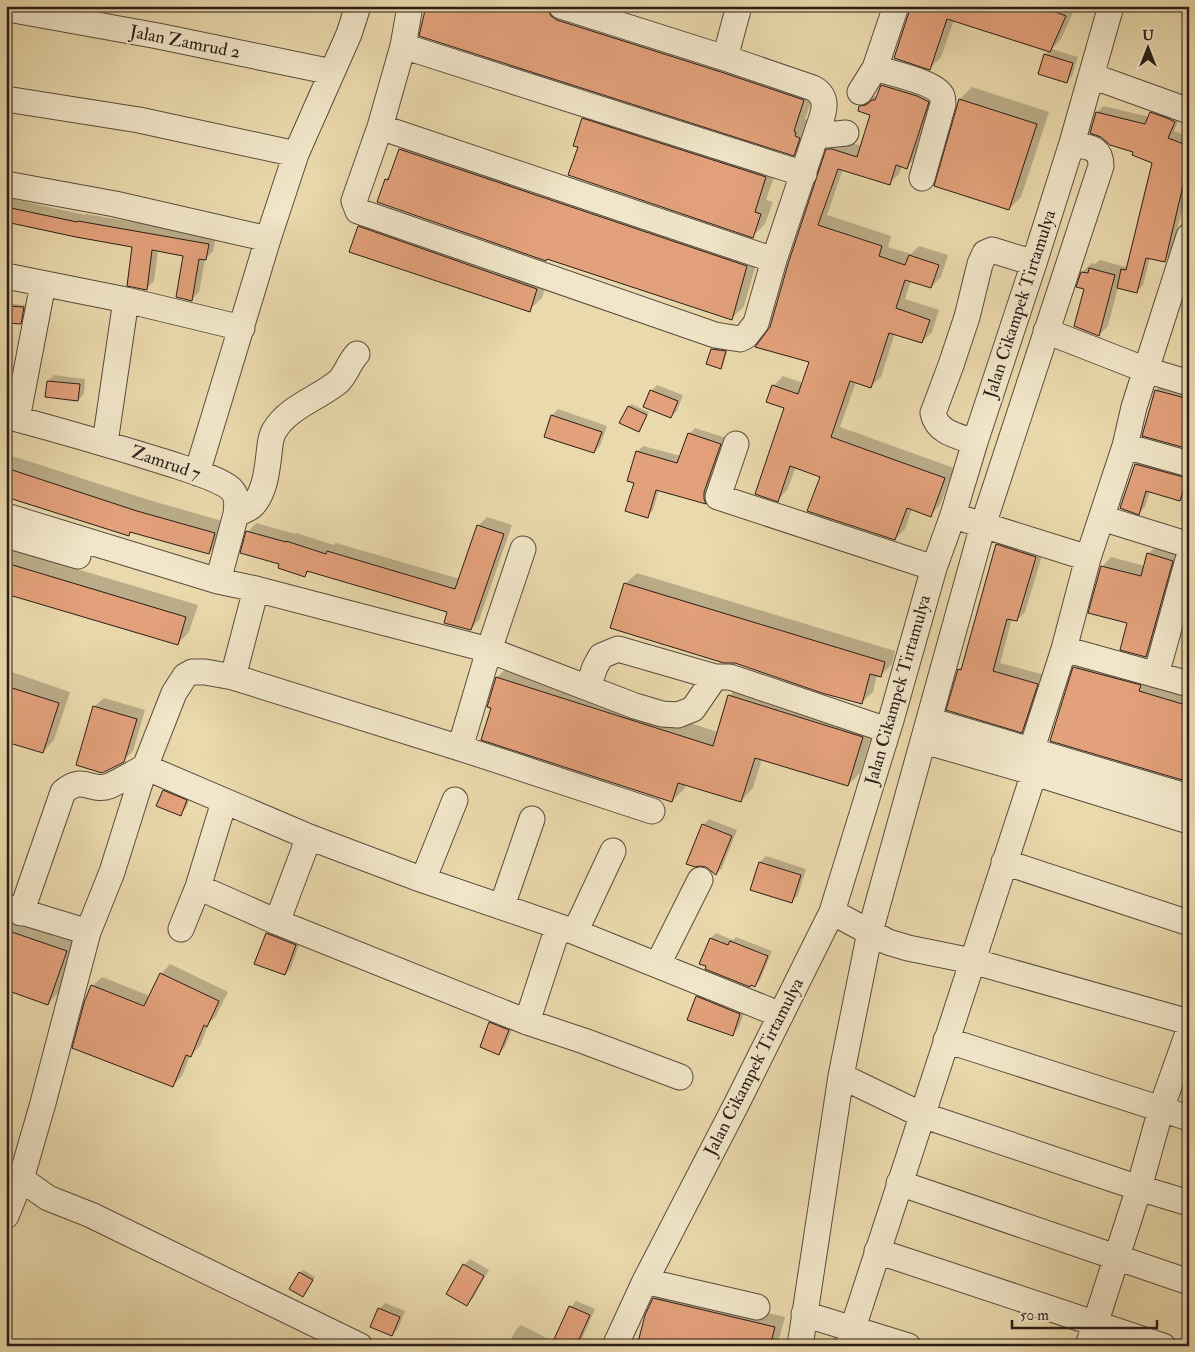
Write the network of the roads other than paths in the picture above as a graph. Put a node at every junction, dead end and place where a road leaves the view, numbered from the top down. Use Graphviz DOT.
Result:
graph roads {
  1 [pos="358,6"];
  2 [pos="410,6"];
  3 [pos="561,6"];
  4 [pos="739,6"];
  5 [pos="896,6"];
  6 [pos="1105,8"];
  7 [pos="8,11"];
  8 [pos="402,46"];
  9 [pos="725,58"];
  10 [pos="875,68"];
  11 [pos="332,72"];
  12 [pos="1092,76"];
  13 [pos="860,92"];
  14 [pos="6,99"];
  15 [pos="1189,111"];
  16 [pos="380,127"];
  17 [pos="846,133"];
  18 [pos="816,135"];
  19 [pos="1072,143"];
  20 [pos="296,154"];
  21 [pos="804,174"];
  22 [pos="922,178"];
  23 [pos="6,184"];
  24 [pos="1189,236"];
  25 [pos="268,239"];
  26 [pos="774,260"];
  27 [pos="1034,263"];
  28 [pos="6,276"];
  29 [pos="43,284"];
  30 [pos="126,300"];
  31 [pos="242,328"];
  32 [pos="1046,332"];
  33 [pos="357,354"];
  34 [pos="1146,370"];
  35 [pos="1189,383"];
  36 [pos="12,417"];
  37 [pos="975,442"];
  38 [pos="105,443"];
  39 [pos="736,444"];
  40 [pos="1125,446"];
  41 [pos="1189,464"];
  42 [pos="197,473"];
  43 [pos="236,514"];
  44 [pos="953,515"];
  45 [pos="6,516"];
  46 [pos="1102,518"];
  47 [pos="983,525"];
  48 [pos="6,534"];
  49 [pos="1189,545"];
  50 [pos="523,549"];
  51 [pos="1189,556"];
  52 [pos="1088,558"];
  53 [pos="934,568"];
  54 [pos="236,585"];
  55 [pos="1064,649"];
  56 [pos="489,650"];
  57 [pos="1156,675"];
  58 [pos="233,677"];
  59 [pos="715,677"];
  60 [pos="1189,684"];
  61 [pos="588,687"];
  62 [pos="889,725"];
  63 [pos="926,730"];
  64 [pos="460,748"];
  65 [pos="1030,764"];
  66 [pos="145,768"];
  67 [pos="1189,798"];
  68 [pos="455,800"];
  69 [pos="224,802"];
  70 [pos="652,811"];
  71 [pos="532,819"];
  72 [pos="1189,821"];
  73 [pos="309,837"];
  74 [pos="613,851"];
  75 [pos="1004,862"];
  76 [pos="423,880"];
  77 [pos="700,880"];
  78 [pos="198,887"];
  79 [pos="502,906"];
  80 [pos="14,910"];
  81 [pos="832,912"];
  82 [pos="277,922"];
  83 [pos="1189,923"];
  84 [pos="181,929"];
  85 [pos="566,929"];
  86 [pos="88,932"];
  87 [pos="870,932"];
  88 [pos="972,961"];
  89 [pos="658,964"];
  90 [pos="781,1015"];
  91 [pos="527,1022"];
  92 [pos="1189,1022"];
  93 [pos="1189,1030"];
  94 [pos="946,1040"];
  95 [pos="841,1076"];
  96 [pos="680,1077"];
  97 [pos="1161,1109"];
  98 [pos="922,1115"];
  99 [pos="1189,1118"];
  100 [pos="21,1179"];
  101 [pos="899,1183"];
  102 [pos="1139,1188"];
  103 [pos="1189,1203"];
  104 [pos="7,1213"];
  105 [pos="878,1251"];
  106 [pos="1116,1258"];
  107 [pos="645,1281"];
  108 [pos="1189,1282"];
  109 [pos="757,1307"];
  110 [pos="804,1314"];
  111 [pos="1096,1323"];
  112 [pos="850,1337"];
  113 [pos="360,1346"];
  114 [pos="615,1346"];
  115 [pos="800,1346"];
  116 [pos="908,1346"];
  117 [pos="1088,1346"];
  118 [pos="1162,1346"];
  1 -- 11 [label="street"];
  2 -- 8 [label="street"];
  3 -- 9 [label="street"];
  4 -- 9 [label="street"];
  5 -- 10 [label="street"];
  6 -- 12 [label="street, Jalan Cikampek Tirtamulya"];
  7 -- 11 [label="street, Jalan Zamrud 2"];
  8 -- 16 [label="street"];
  8 -- 21 [label="street"];
  9 -- 18 [label="street"];
  10 -- 13 [label="street"];
  10 -- 22 [label="street"];
  11 -- 20 [label="street"];
  12 -- 15 [label="street"];
  12 -- 19 [label="street, Jalan Cikampek Tirtamulya"];
  14 -- 20 [label="street"];
  16 -- 26 [label="street"];
  16 -- 26 [label="street"];
  17 -- 18 [label="street"];
  18 -- 21 [label="street"];
  19 -- 27 [label="street, Jalan Cikampek Tirtamulya"];
  19 -- 32 [label="street"];
  20 -- 25 [label="street"];
  21 -- 26 [label="street"];
  23 -- 25 [label="street"];
  24 -- 34 [label="street"];
  25 -- 31 [label="street"];
  27 -- 37 [label="street, Jalan Cikampek Tirtamulya"];
  27 -- 37 [label="street"];
  28 -- 29 [label="street"];
  29 -- 30 [label="street"];
  29 -- 36 [label="street"];
  30 -- 31 [label="street"];
  30 -- 38 [label="street"];
  31 -- 42 [label="street"];
  32 -- 34 [label="street"];
  32 -- 47 [label="street"];
  33 -- 43 [label="street"];
  34 -- 35 [label="street"];
  34 -- 40 [label="street"];
  36 -- 38 [label="street, Zamrud 7"];
  37 -- 44 [label="street, Jalan Cikampek Tirtamulya"];
  38 -- 42 [label="street, Zamrud 7"];
  39 -- 53 [label="street"];
  40 -- 41 [label="street"];
  40 -- 46 [label="street"];
  42 -- 43 [label="street, Zamrud 7"];
  43 -- 54 [label="street, Zamrud 7"];
  44 -- 47 [label="street"];
  44 -- 53 [label="street, Jalan Cikampek Tirtamulya"];
  45 -- 54 [label="street"];
  46 -- 49 [label="street"];
  46 -- 52 [label="street"];
  47 -- 52 [label="street"];
  47 -- 63 [label="street"];
  48 -- 54 [label="street"];
  50 -- 56 [label="street"];
  51 -- 57 [label="street"];
  52 -- 55 [label="street"];
  53 -- 62 [label="street, Jalan Cikampek Tirtamulya"];
  54 -- 56 [label="street"];
  54 -- 58 [label="street, Zamrud 7"];
  55 -- 57 [label="street"];
  55 -- 65 [label="street"];
  56 -- 61 [label="street"];
  56 -- 64 [label="street"];
  57 -- 60 [label="street"];
  58 -- 64 [label="street"];
  58 -- 66 [label="street"];
  59 -- 61 [label="street"];
  59 -- 61 [label="street"];
  59 -- 62 [label="street"];
  62 -- 63 [label="street"];
  62 -- 81 [label="street, Jalan Cikampek Tirtamulya"];
  63 -- 65 [label="street"];
  63 -- 87 [label="street"];
  64 -- 70 [label="street"];
  65 -- 67 [label="street"];
  65 -- 72 [label="street"];
  65 -- 75 [label="street"];
  66 -- 69 [label="street"];
  66 -- 80 [label="street"];
  66 -- 86 [label="street"];
  68 -- 76 [label="street"];
  69 -- 73 [label="street"];
  69 -- 78 [label="street"];
  71 -- 79 [label="street"];
  73 -- 76 [label="street"];
  73 -- 82 [label="street"];
  74 -- 85 [label="street"];
  75 -- 83 [label="street"];
  75 -- 88 [label="street"];
  76 -- 79 [label="street"];
  77 -- 89 [label="street"];
  78 -- 82 [label="street"];
  78 -- 84 [label="street"];
  79 -- 85 [label="street"];
  80 -- 86 [label="street"];
  81 -- 87 [label="street"];
  81 -- 90 [label="street, Jalan Cikampek Tirtamulya"];
  82 -- 91 [label="street"];
  85 -- 89 [label="street"];
  85 -- 91 [label="street"];
  86 -- 100 [label="street"];
  87 -- 88 [label="street"];
  87 -- 95 [label="street"];
  88 -- 92 [label="street"];
  88 -- 94 [label="street"];
  89 -- 90 [label="street"];
  90 -- 107 [label="street, Jalan Cikampek Tirtamulya"];
  91 -- 96 [label="street"];
  93 -- 97 [label="street"];
  94 -- 97 [label="street"];
  94 -- 98 [label="street"];
  95 -- 98 [label="street"];
  95 -- 110 [label="street"];
  97 -- 99 [label="street"];
  97 -- 102 [label="street"];
  98 -- 101 [label="street"];
  98 -- 102 [label="street"];
  100 -- 104 [label="street"];
  100 -- 113 [label="street"];
  101 -- 105 [label="street"];
  101 -- 106 [label="street"];
  102 -- 103 [label="street"];
  102 -- 106 [label="street"];
  105 -- 111 [label="street"];
  105 -- 112 [label="street"];
  106 -- 108 [label="street"];
  106 -- 111 [label="street"];
  107 -- 109 [label="street"];
  107 -- 114 [label="street, Jalan Cikampek Tirtamulya"];
  110 -- 112 [label="street"];
  110 -- 115 [label="street"];
  111 -- 117 [label="street"];
  111 -- 118 [label="street"];
  112 -- 116 [label="street"];
}
